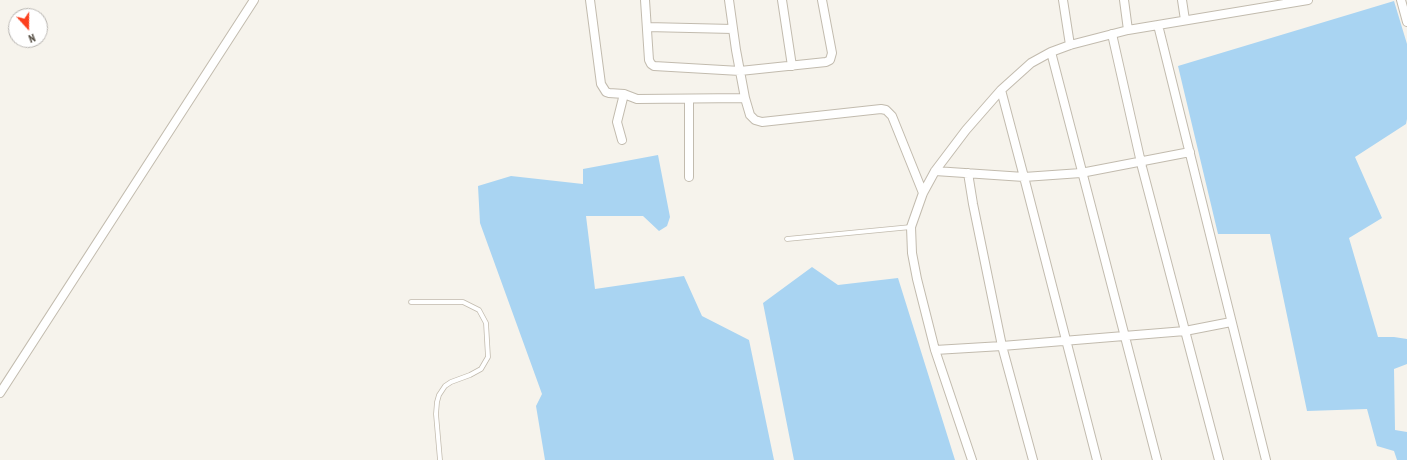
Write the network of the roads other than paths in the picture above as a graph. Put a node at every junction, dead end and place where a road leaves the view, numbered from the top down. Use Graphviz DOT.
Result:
graph roads {
  1 [pos="254,0"];
  2 [pos="590,0"];
  3 [pos="645,0"];
  4 [pos="729,0"];
  5 [pos="782,0"];
  6 [pos="822,0"];
  7 [pos="1063,0"];
  8 [pos="1124,0"];
  9 [pos="1182,0"];
  10 [pos="1308,0"];
  11 [pos="1401,0"];
  12 [pos="1185,20"];
  13 [pos="1407,22"];
  14 [pos="1158,25"];
  15 [pos="647,27"];
  16 [pos="733,29"];
  17 [pos="1128,30"];
  18 [pos="1112,34"];
  19 [pos="1070,45"];
  20 [pos="1051,52"];
  21 [pos="792,66"];
  22 [pos="740,71"];
  23 [pos="1000,90"];
  24 [pos="624,94"];
  25 [pos="745,98"];
  26 [pos="689,99"];
  27 [pos="622,140"];
  28 [pos="1190,152"];
  29 [pos="1141,161"];
  30 [pos="934,171"];
  31 [pos="968,173"];
  32 [pos="1081,173"];
  33 [pos="689,177"];
  34 [pos="1024,177"];
  35 [pos="923,193"];
  36 [pos="911,227"];
  37 [pos="787,239"];
  38 [pos="411,302"];
  39 [pos="1232,322"];
  40 [pos="1185,331"];
  41 [pos="1125,336"];
  42 [pos="1067,340"];
  43 [pos="1002,346"];
  44 [pos="935,350"];
  45 [pos="0,393"];
  46 [pos="440,460"];
  47 [pos="972,460"];
  48 [pos="1033,460"];
  49 [pos="1097,460"];
  50 [pos="1157,460"];
  51 [pos="1219,460"];
  52 [pos="1266,460"];
  1 -- 45 [label="street"];
  2 -- 24 [label="street"];
  3 -- 15 [label="street"];
  4 -- 16 [label="street"];
  5 -- 21 [label="street"];
  6 -- 21 [label="street"];
  7 -- 19 [label="street"];
  8 -- 17 [label="street"];
  9 -- 12 [label="street"];
  10 -- 12 [label="street"];
  11 -- 13 [label="street"];
  12 -- 14 [label="street"];
  14 -- 17 [label="street"];
  14 -- 28 [label="street"];
  15 -- 16 [label="street"];
  15 -- 22 [label="street"];
  16 -- 22 [label="street"];
  17 -- 18 [label="street"];
  18 -- 19 [label="street"];
  18 -- 29 [label="street"];
  19 -- 20 [label="street"];
  20 -- 23 [label="street"];
  20 -- 32 [label="street"];
  21 -- 22 [label="street"];
  22 -- 25 [label="street"];
  23 -- 30 [label="street"];
  23 -- 34 [label="street"];
  24 -- 26 [label="street"];
  24 -- 27 [label="street"];
  25 -- 26 [label="street"];
  25 -- 35 [label="street"];
  26 -- 33 [label="street"];
  28 -- 29 [label="street"];
  28 -- 39 [label="street"];
  29 -- 32 [label="street"];
  29 -- 40 [label="street"];
  30 -- 31 [label="street"];
  30 -- 35 [label="street"];
  31 -- 34 [label="street"];
  31 -- 43 [label="street"];
  32 -- 34 [label="street"];
  32 -- 41 [label="street"];
  34 -- 42 [label="street"];
  35 -- 36 [label="street"];
  36 -- 37 [label="lane"];
  36 -- 44 [label="street"];
  38 -- 46 [label="lane"];
  39 -- 40 [label="street"];
  39 -- 52 [label="street"];
  40 -- 41 [label="street"];
  40 -- 51 [label="street"];
  41 -- 42 [label="street"];
  41 -- 50 [label="street"];
  42 -- 43 [label="street"];
  42 -- 49 [label="street"];
  43 -- 44 [label="street"];
  43 -- 48 [label="street"];
  44 -- 47 [label="street"];
}
